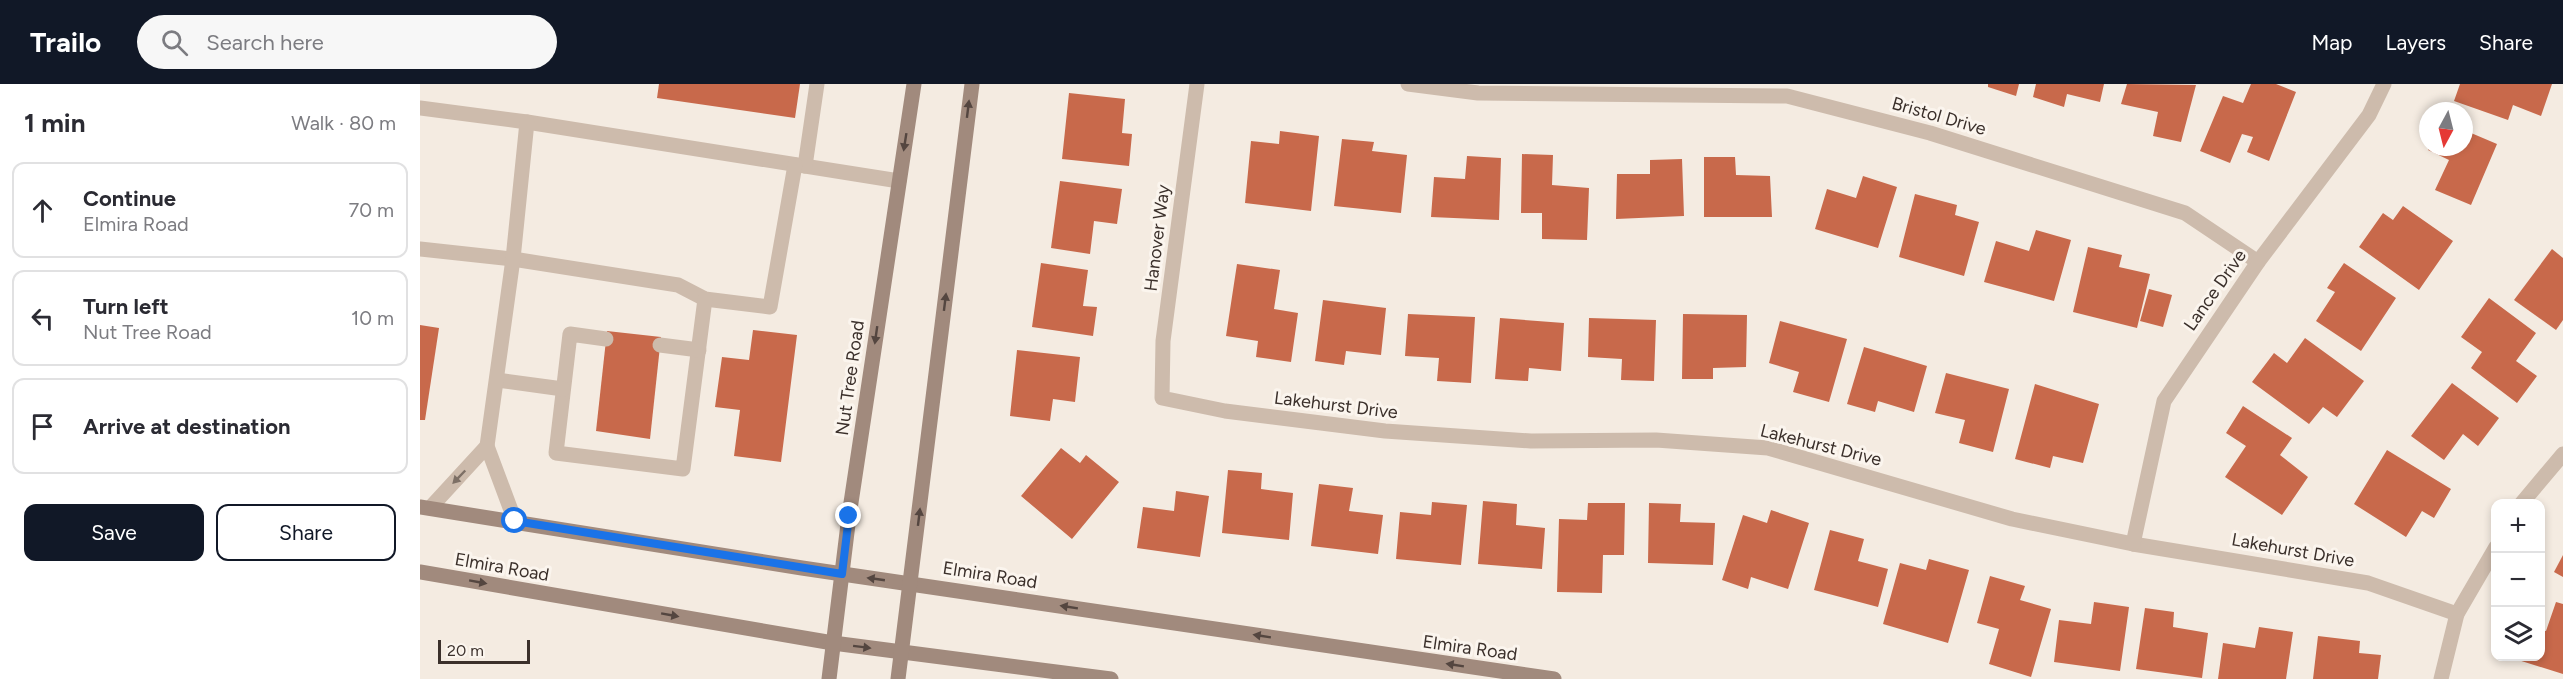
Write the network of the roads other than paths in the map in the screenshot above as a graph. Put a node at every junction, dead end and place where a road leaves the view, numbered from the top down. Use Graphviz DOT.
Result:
graph roads {
  1 [pos="818,84"];
  2 [pos="914,84"];
  3 [pos="972,84"];
  4 [pos="1197,84"];
  5 [pos="1408,84"];
  6 [pos="2384,84"];
  7 [pos="420,108"];
  8 [pos="527,122"];
  9 [pos="800,166"];
  10 [pos="899,181"];
  11 [pos="420,249"];
  12 [pos="513,259"];
  13 [pos="2258,261"];
  14 [pos="705,299"];
  15 [pos="606,339"];
  16 [pos="660,345"];
  17 [pos="699,350"];
  18 [pos="496,380"];
  19 [pos="563,389"];
  20 [pos="1162,398"];
  21 [pos="487,446"];
  22 [pos="2563,454"];
  23 [pos="2525,499"];
  24 [pos="423,509"];
  25 [pos="515,521"];
  26 [pos="2133,544"];
  27 [pos="2493,553"];
  28 [pos="420,572"];
  29 [pos="842,574"];
  30 [pos="910,583"];
  31 [pos="2457,614"];
  32 [pos="833,643"];
  33 [pos="901,652"];
  34 [pos="829,679"];
  35 [pos="898,679"];
  36 [pos="1111,679"];
  37 [pos="1554,679"];
  38 [pos="2441,679"];
  1 -- 9 [label="street"];
  2 -- 10 [label="main road, Nut Tree Road, one-way"];
  30 -- 3 [label="main road, one-way"];
  4 -- 20 [label="street, Hanover Way"];
  5 -- 13 [label="street, Bristol Drive"];
  6 -- 13 [label="street, Lance Drive"];
  7 -- 8 [label="street"];
  8 -- 9 [label="street"];
  8 -- 12 [label="street"];
  9 -- 10 [label="street"];
  9 -- 14 [label="street"];
  10 -- 29 [label="main road, Nut Tree Road, one-way"];
  11 -- 12 [label="street"];
  12 -- 14 [label="street"];
  12 -- 18 [label="street"];
  13 -- 26 [label="street, Lance Drive"];
  14 -- 17 [label="street"];
  15 -- 19 [label="street"];
  16 -- 17 [label="street"];
  17 -- 19 [label="street"];
  18 -- 19 [label="street"];
  18 -- 21 [label="street"];
  20 -- 26 [label="street, Lakehurst Drive"];
  21 -- 24 [label="street, one-way"];
  21 -- 25 [label="street"];
  22 -- 23 [label="street"];
  24 -- 25 [label="main road, Elmira Road"];
  25 -- 29 [label="main road, Elmira Road"];
  26 -- 31 [label="street, Lakehurst Drive"];
  27 -- 31 [label="street"];
  28 -- 32 [label="main road, Elmira Road, one-way"];
  30 -- 29 [label="main road, Elmira Road, one-way"];
  29 -- 32 [label="main road, Nut Tree Road"];
  30 -- 33 [label="main road"];
  37 -- 30 [label="main road, Elmira Road, one-way"];
  31 -- 38 [label="street"];
  32 -- 33 [label="main road, Elmira Road, one-way"];
  32 -- 34 [label="main road, Nut Tree Road"];
  33 -- 35 [label="main road"];
  33 -- 36 [label="main road, Elmira Road"];
}
